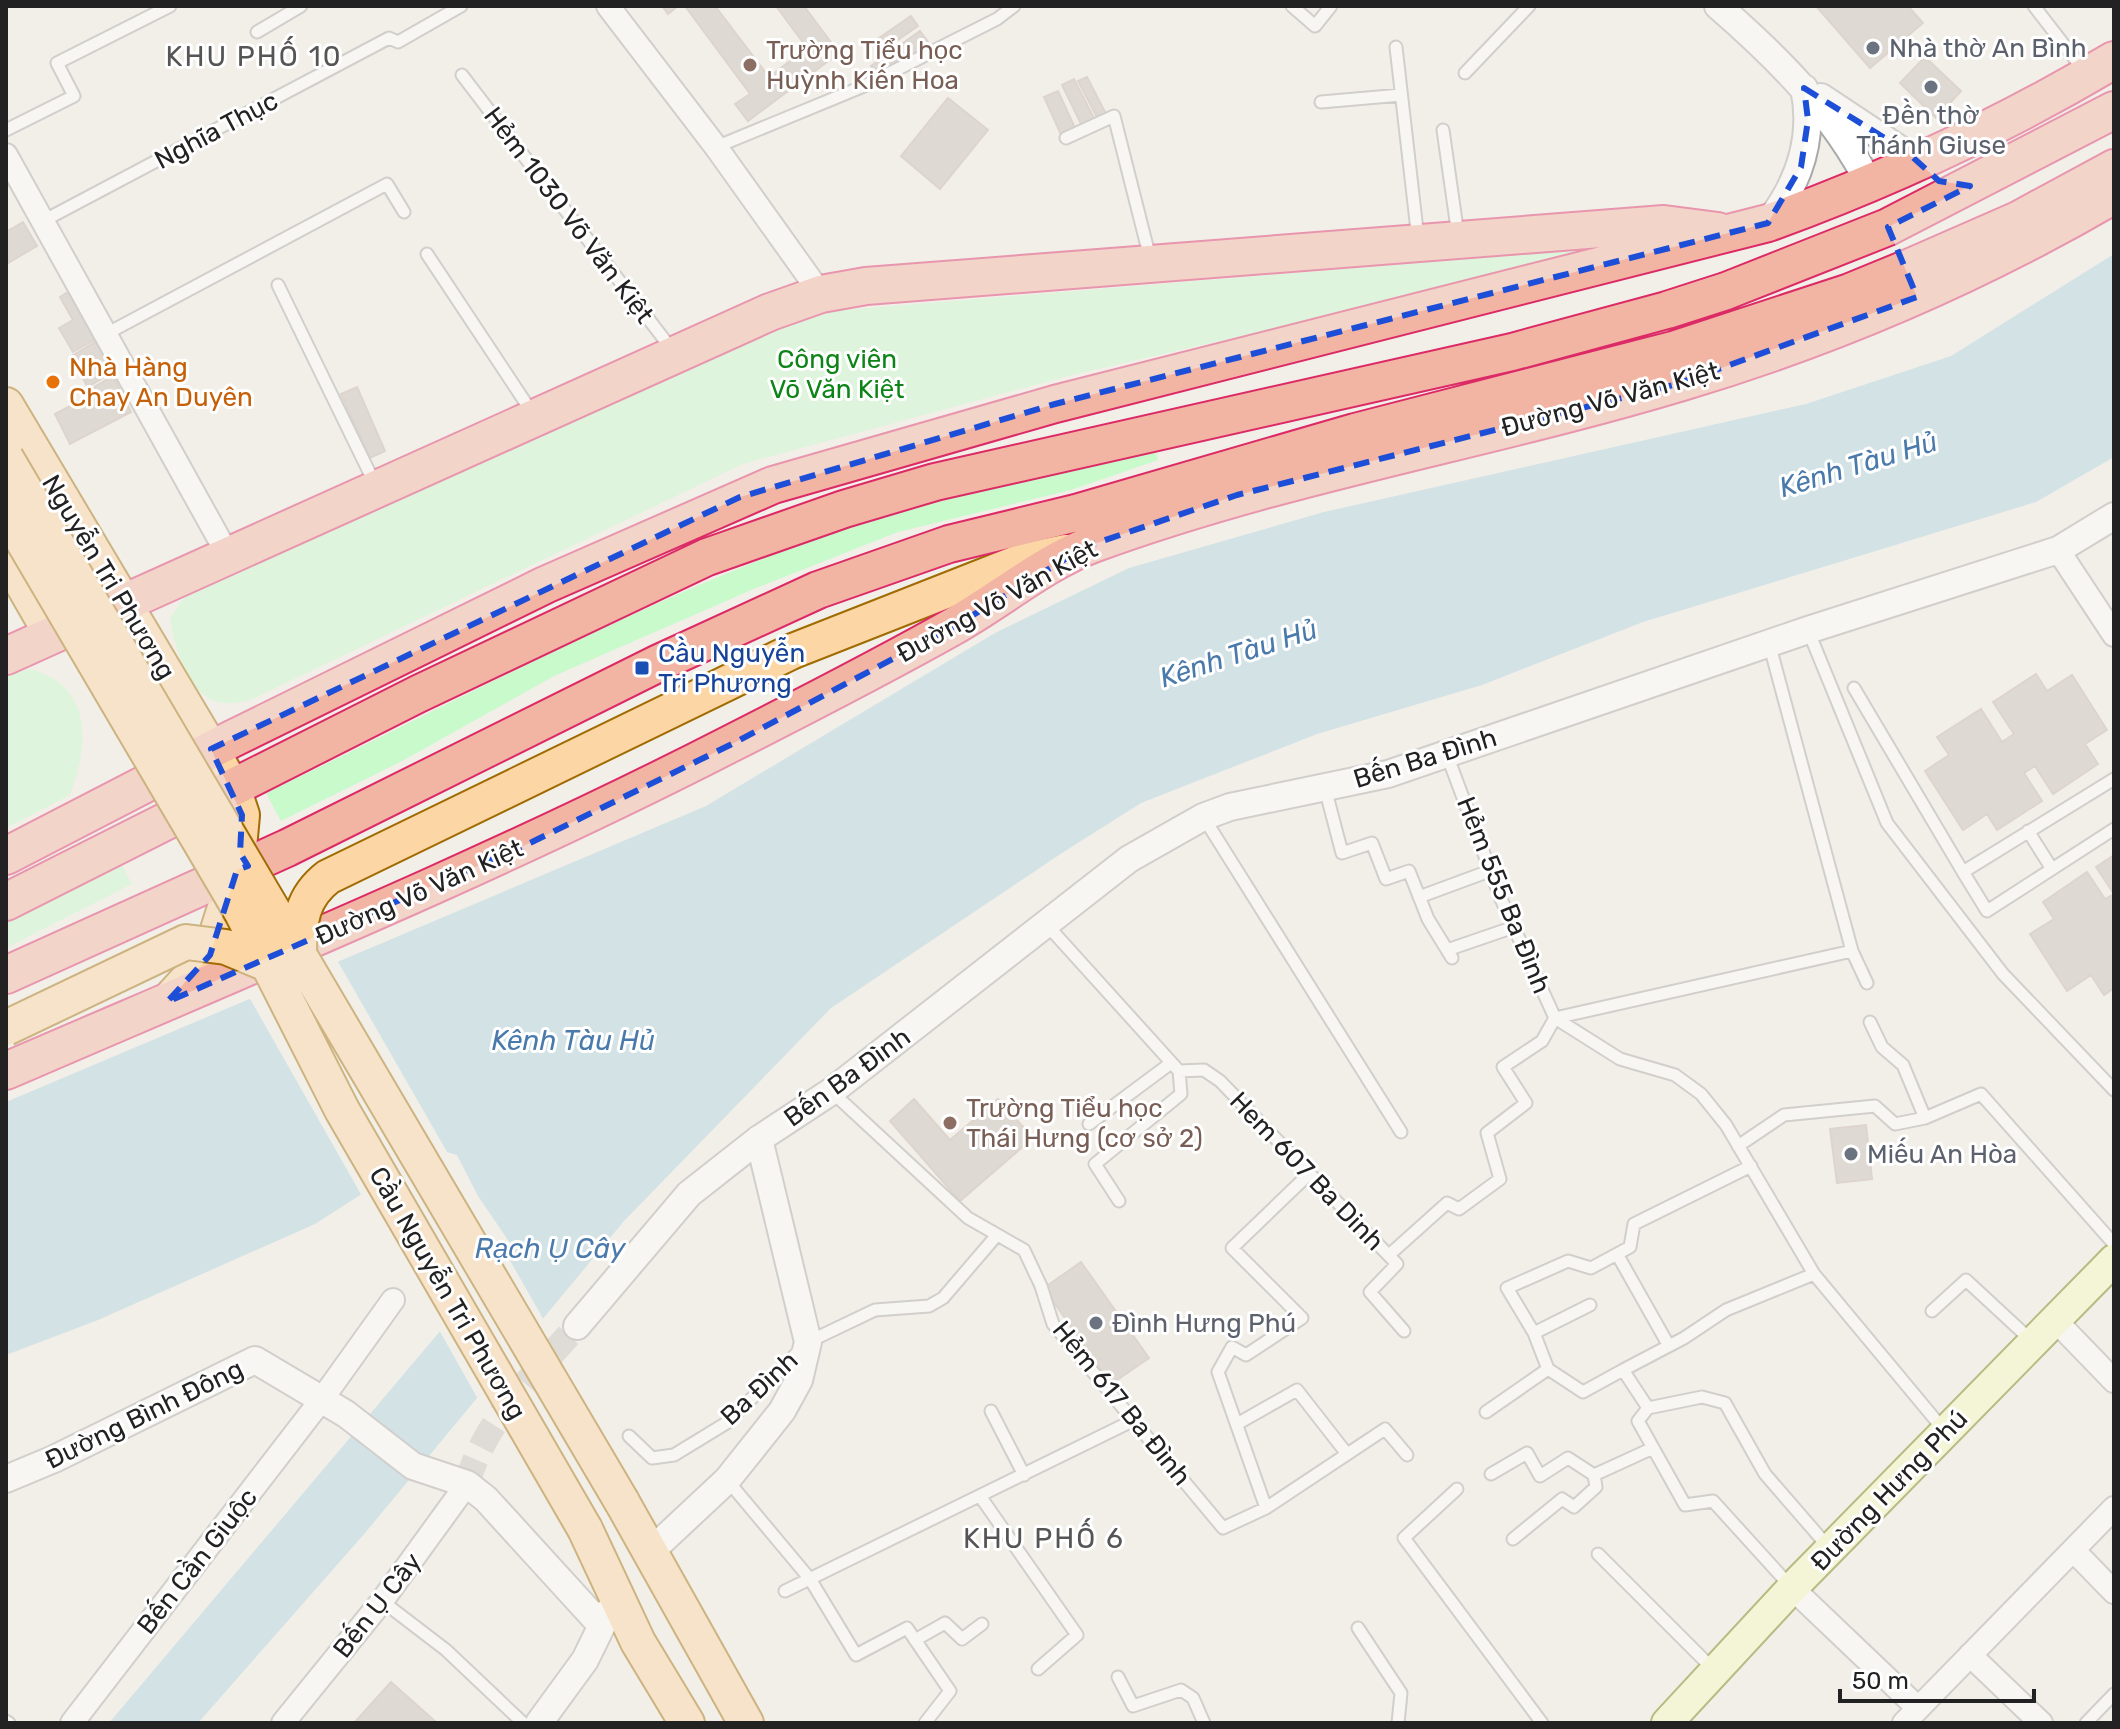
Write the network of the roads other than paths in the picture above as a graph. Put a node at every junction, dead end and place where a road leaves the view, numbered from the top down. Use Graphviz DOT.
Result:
graph roads {
  1 [pos="170,6"];
  2 [pos="274,6"];
  3 [pos="301,6"];
  4 [pos="461,6"];
  5 [pos="608,6"];
  6 [pos="1014,6"];
  7 [pos="1292,6"];
  8 [pos="1331,6"];
  9 [pos="1529,6"];
  10 [pos="1718,6"];
  11 [pos="2034,6"];
  12 [pos="280,18"];
  13 [pos="257,32"];
  14 [pos="1396,47"];
  15 [pos="2101,68"];
  16 [pos="1465,73"];
  17 [pos="462,75"];
  18 [pos="1804,88"];
  19 [pos="1401,95"];
  20 [pos="1321,102"];
  21 [pos="2114,110"];
  22 [pos="6,130"];
  23 [pos="1443,130"];
  24 [pos="1066,138"];
  25 [pos="716,147"];
  26 [pos="6,155"];
  27 [pos="1919,162"];
  28 [pos="2114,168"];
  29 [pos="1870,185"];
  30 [pos="1970,186"];
  31 [pos="2114,195"];
  32 [pos="404,212"];
  33 [pos="43,221"];
  34 [pos="1768,223"];
  35 [pos="1888,227"];
  36 [pos="1731,235"];
  37 [pos="1459,240"];
  38 [pos="1419,243"];
  39 [pos="427,254"];
  40 [pos="1152,266"];
  41 [pos="1912,283"];
  42 [pos="278,285"];
  43 [pos="821,294"];
  44 [pos="106,334"];
  45 [pos="676,355"];
  46 [pos="6,405"];
  47 [pos="536,418"];
  48 [pos="1355,432"];
  49 [pos="6,458"];
  50 [pos="377,488"];
  51 [pos="1237,495"];
  52 [pos="6,512"];
  53 [pos="2114,516"];
  54 [pos="87,539"];
  55 [pos="1085,547"];
  56 [pos="2058,550"];
  57 [pos="228,555"];
  58 [pos="12,565"];
  59 [pos="125,602"];
  60 [pos="1808,630"];
  61 [pos="52,635"];
  62 [pos="2114,635"];
  63 [pos="1769,643"];
  64 [pos="6,656"];
  65 [pos="1854,688"];
  66 [pos="211,749"];
  67 [pos="1447,754"];
  68 [pos="2114,779"];
  69 [pos="1325,787"];
  70 [pos="233,788"];
  71 [pos="1203,817"];
  72 [pos="2114,829"];
  73 [pos="2028,831"];
  74 [pos="6,856"];
  75 [pos="2052,869"];
  76 [pos="237,870"];
  77 [pos="1492,870"];
  78 [pos="1963,872"];
  79 [pos="1419,897"];
  80 [pos="6,902"];
  81 [pos="1047,925"];
  82 [pos="1514,927"];
  83 [pos="1852,951"];
  84 [pos="285,959"];
  85 [pos="6,975"];
  86 [pos="1867,983"];
  87 [pos="167,1002"];
  88 [pos="1555,1018"];
  89 [pos="1870,1022"];
  90 [pos="6,1028"];
  91 [pos="1175,1067"];
  92 [pos="6,1071"];
  93 [pos="2114,1090"];
  94 [pos="832,1091"];
  95 [pos="1925,1118"];
  96 [pos="1089,1124"];
  97 [pos="1401,1132"];
  98 [pos="759,1139"];
  99 [pos="1738,1146"];
  100 [pos="1751,1166"];
  101 [pos="1310,1173"];
  102 [pos="1119,1201"];
  103 [pos="997,1235"];
  104 [pos="2114,1244"];
  105 [pos="1617,1254"];
  106 [pos="1389,1255"];
  107 [pos="2114,1260"];
  108 [pos="1814,1274"];
  109 [pos="393,1300"];
  110 [pos="1590,1305"];
  111 [pos="1932,1311"];
  112 [pos="2055,1320"];
  113 [pos="577,1326"];
  114 [pos="1404,1331"];
  115 [pos="1534,1333"];
  116 [pos="808,1342"];
  117 [pos="2033,1342"];
  118 [pos="1669,1346"];
  119 [pos="1548,1369"];
  120 [pos="1623,1370"];
  121 [pos="2114,1381"];
  122 [pos="322,1399"];
  123 [pos="1648,1408"];
  124 [pos="991,1411"];
  125 [pos="1486,1412"];
  126 [pos="1134,1420"];
  127 [pos="1237,1424"];
  128 [pos="1946,1433"];
  129 [pos="629,1436"];
  130 [pos="1653,1448"];
  131 [pos="1347,1454"];
  132 [pos="1407,1455"];
  133 [pos="1491,1474"];
  134 [pos="1024,1475"];
  135 [pos="1594,1475"];
  136 [pos="6,1479"];
  137 [pos="727,1480"];
  138 [pos="467,1484"];
  139 [pos="1457,1489"];
  140 [pos="980,1496"];
  141 [pos="1266,1508"];
  142 [pos="2114,1508"];
  143 [pos="1513,1539"];
  144 [pos="1830,1550"];
  145 [pos="2073,1550"];
  146 [pos="650,1552"];
  147 [pos="1598,1554"];
  148 [pos="810,1579"];
  149 [pos="1792,1588"];
  150 [pos="785,1591"];
  151 [pos="2114,1592"];
  152 [pos="382,1601"];
  153 [pos="609,1611"];
  154 [pos="982,1624"];
  155 [pos="1358,1628"];
  156 [pos="915,1640"];
  157 [pos="1970,1655"];
  158 [pos="1038,1669"];
  159 [pos="1715,1671"];
  160 [pos="1118,1677"];
  161 [pos="2114,1694"];
  162 [pos="1911,1716"];
  163 [pos="72,1723"];
  164 [pos="283,1723"];
  165 [pos="523,1723"];
  166 [pos="539,1723"];
  167 [pos="687,1723"];
  168 [pos="746,1723"];
  169 [pos="925,1723"];
  170 [pos="1204,1723"];
  171 [pos="1398,1723"];
  172 [pos="1542,1723"];
  173 [pos="1667,1723"];
  174 [pos="2041,1723"];
  175 [pos="2086,1723"];
  1 -- 22 [label="lane"];
  2 -- 12 [label="lane"];
  3 -- 12 [label="lane"];
  4 -- 33 [label="lane, Nghĩa Thục"];
  5 -- 25 [label="street"];
  6 -- 25 [label="lane"];
  7 -- 8 [label="lane"];
  9 -- 16 [label="lane"];
  10 -- 18 [label="street"];
  11 -- 15 [label="lane"];
  12 -- 13 [label="lane"];
  14 -- 19 [label="lane"];
  15 -- 27 [label="highway"];
  17 -- 45 [label="lane, Hẻm 1030 Võ Văn Kiệt"];
  18 -- 27 [label="street"];
  18 -- 29 [label="street"];
  18 -- 34 [label="street"];
  19 -- 20 [label="lane"];
  19 -- 38 [label="lane"];
  21 -- 30 [label="highway"];
  23 -- 37 [label="lane"];
  24 -- 40 [label="lane"];
  25 -- 43 [label="street"];
  26 -- 33 [label="street"];
  27 -- 29 [label="highway"];
  27 -- 30 [label="highway"];
  28 -- 41 [label="highway, Đường Võ Văn Kiệt"];
  29 -- 34 [label="highway"];
  29 -- 35 [label="highway"];
  30 -- 35 [label="highway"];
  31 -- 41 [label="highway, Đường Võ Văn Kiệt"];
  32 -- 44 [label="lane"];
  33 -- 44 [label="street"];
  34 -- 36 [label="highway"];
  35 -- 41 [label="highway"];
  35 -- 70 [label="highway"];
  36 -- 37 [label="highway"];
  36 -- 66 [label="highway"];
  37 -- 38 [label="highway"];
  38 -- 40 [label="highway"];
  39 -- 47 [label="lane"];
  40 -- 43 [label="highway"];
  41 -- 48 [label="highway, Đường Võ Văn Kiệt"];
  41 -- 51 [label="highway, Đường Võ Văn Kiệt"];
  42 -- 50 [label="lane"];
  43 -- 45 [label="highway"];
  44 -- 57 [label="street"];
  45 -- 47 [label="highway"];
  46 -- 54 [label="main road, Nguyễn Tri Phương"];
  47 -- 50 [label="highway"];
  48 -- 51 [label="highway"];
  48 -- 76 [label="highway, Đường Võ Văn Kiệt"];
  49 -- 84 [label="main road, Cầu Nguyễn Tri Phương, bridge"];
  50 -- 57 [label="highway"];
  51 -- 55 [label="highway, Đường Võ Văn Kiệt"];
  52 -- 84 [label="main road, Cầu Nguyễn Tri Phương, bridge"];
  53 -- 56 [label="street, Bến Ba Đình"];
  54 -- 58 [label="main road"];
  54 -- 59 [label="main road, Nguyễn Tri Phương"];
  55 -- 84 [label="main road, bridge"];
  55 -- 87 [label="highway, Đường Võ Văn Kiệt"];
  56 -- 60 [label="street, Bến Ba Đình"];
  56 -- 62 [label="street"];
  57 -- 59 [label="highway"];
  58 -- 61 [label="main road"];
  59 -- 61 [label="highway"];
  59 -- 66 [label="main road, Nguyễn Tri Phương"];
  60 -- 63 [label="street, Bến Ba Đình"];
  60 -- 93 [label="lane"];
  61 -- 64 [label="highway"];
  63 -- 67 [label="street, Bến Ba Đình"];
  63 -- 83 [label="lane"];
  65 -- 78 [label="lane"];
  66 -- 70 [label="main road, Nguyễn Tri Phương"];
  66 -- 74 [label="highway"];
  67 -- 69 [label="street, Bến Ba Đình"];
  67 -- 77 [label="lane, Hẻm 555 Ba Đình"];
  68 -- 73 [label="lane"];
  69 -- 71 [label="street, Bến Ba Đình"];
  69 -- 79 [label="lane"];
  70 -- 76 [label="main road, Nguyễn Tri Phương"];
  70 -- 80 [label="highway"];
  71 -- 81 [label="street, Bến Ba Đình"];
  71 -- 97 [label="lane"];
  72 -- 75 [label="lane"];
  73 -- 75 [label="lane"];
  73 -- 78 [label="lane"];
  75 -- 78 [label="lane"];
  76 -- 85 [label="highway, Đường Võ Văn Kiệt"];
  76 -- 87 [label="main road, Nguyễn Tri Phương"];
  77 -- 79 [label="lane"];
  77 -- 82 [label="lane, Hẻm 555 Ba Đình"];
  79 -- 82 [label="lane"];
  81 -- 91 [label="lane"];
  81 -- 94 [label="street, Bến Ba Đình"];
  82 -- 88 [label="lane, Hẻm 555 Ba Đình"];
  83 -- 86 [label="lane"];
  83 -- 88 [label="lane"];
  84 -- 90 [label="main road, bridge"];
  84 -- 146 [label="main road, Cầu Nguyễn Tri Phương, bridge"];
  84 -- 153 [label="main road, Cầu Nguyễn Tri Phương, bridge"];
  87 -- 92 [label="highway, Đường Võ Văn Kiệt"];
  88 -- 99 [label="lane"];
  88 -- 106 [label="lane, Hẻm 555 Ba Đình"];
  89 -- 95 [label="lane"];
  91 -- 96 [label="lane"];
  91 -- 101 [label="lane, Hem 607 Ba Dinh"];
  91 -- 102 [label="lane"];
  94 -- 98 [label="street, Bến Ba Đình"];
  94 -- 103 [label="lane, Hẻm 617 Ba Đình"];
  95 -- 99 [label="lane"];
  95 -- 104 [label="lane"];
  98 -- 113 [label="street"];
  98 -- 116 [label="street"];
  99 -- 100 [label="lane"];
  100 -- 105 [label="lane"];
  100 -- 108 [label="lane"];
  101 -- 106 [label="lane, Hem 607 Ba Dinh"];
  101 -- 127 [label="lane"];
  103 -- 116 [label="lane"];
  103 -- 126 [label="lane, Hẻm 617 Ba Đình"];
  105 -- 115 [label="lane"];
  105 -- 118 [label="lane"];
  106 -- 114 [label="lane, Hem 607 Ba Dinh"];
  107 -- 112 [label="main road, Đường Hưng Phú"];
  108 -- 118 [label="lane"];
  108 -- 128 [label="lane"];
  109 -- 122 [label="street, Bến Cần Giuộc"];
  110 -- 115 [label="lane"];
  111 -- 117 [label="lane"];
  112 -- 117 [label="main road, Đường Hưng Phú"];
  112 -- 121 [label="street"];
  115 -- 119 [label="lane"];
  116 -- 129 [label="lane, Ba Đình"];
  116 -- 137 [label="street"];
  117 -- 128 [label="main road, Đường Hưng Phú"];
  118 -- 120 [label="lane"];
  119 -- 120 [label="lane"];
  119 -- 125 [label="lane"];
  120 -- 123 [label="lane"];
  122 -- 136 [label="street, Đường Bình Đông"];
  122 -- 138 [label="street"];
  122 -- 163 [label="street, Bến Cần Giuộc"];
  123 -- 130 [label="lane"];
  123 -- 144 [label="lane"];
  124 -- 134 [label="lane"];
  126 -- 134 [label="lane"];
  126 -- 141 [label="lane, Hẻm 617 Ba Đình"];
  127 -- 131 [label="lane"];
  127 -- 141 [label="lane"];
  128 -- 144 [label="main road, Đường Hưng Phú"];
  130 -- 135 [label="lane"];
  130 -- 149 [label="lane"];
  131 -- 132 [label="lane, Hẻm 617 Ba Đình"];
  131 -- 141 [label="lane, Hẻm 617 Ba Đình"];
  133 -- 135 [label="lane"];
  134 -- 140 [label="lane"];
  135 -- 143 [label="lane"];
  137 -- 146 [label="street"];
  137 -- 148 [label="lane"];
  138 -- 152 [label="street, Bến Ụ Cây"];
  138 -- 153 [label="street"];
  139 -- 172 [label="lane"];
  140 -- 148 [label="lane"];
  140 -- 158 [label="lane"];
  142 -- 145 [label="street"];
  144 -- 149 [label="main road, Đường Hưng Phú"];
  145 -- 151 [label="street"];
  145 -- 157 [label="street"];
  146 -- 168 [label="main road, Cầu Nguyễn Tri Phương"];
  147 -- 159 [label="lane"];
  148 -- 150 [label="lane"];
  148 -- 156 [label="lane"];
  149 -- 159 [label="main road, Đường Hưng Phú"];
  149 -- 162 [label="street"];
  152 -- 164 [label="street, Bến Ụ Cây"];
  152 -- 165 [label="lane"];
  153 -- 166 [label="street"];
  153 -- 167 [label="main road, Cầu Nguyễn Tri Phương"];
  154 -- 156 [label="lane"];
  155 -- 171 [label="lane"];
  156 -- 169 [label="lane"];
  157 -- 162 [label="street"];
  157 -- 174 [label="street"];
  159 -- 173 [label="main road, Đường Hưng Phú"];
  160 -- 170 [label="lane"];
  161 -- 175 [label="lane"];
}
